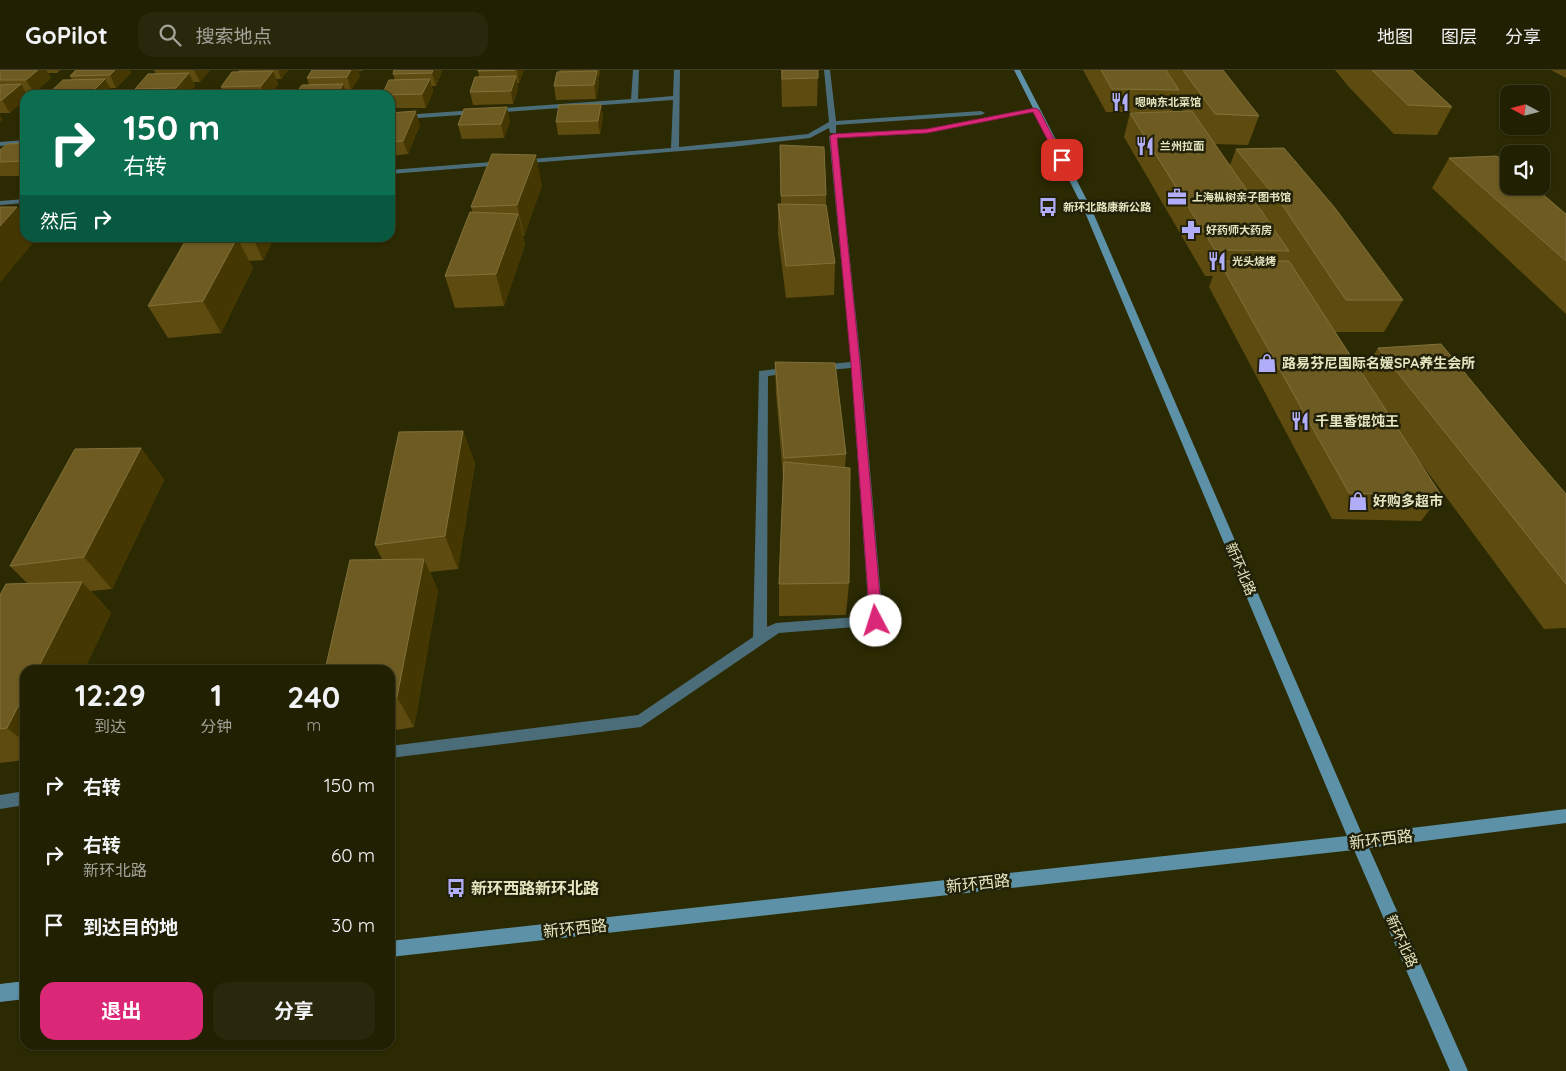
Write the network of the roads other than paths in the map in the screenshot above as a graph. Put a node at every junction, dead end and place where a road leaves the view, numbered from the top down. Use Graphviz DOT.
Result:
graph roads {
  1 [pos="636,70"];
  2 [pos="677,70"];
  3 [pos="827,70"];
  4 [pos="1017,70"];
  5 [pos="676,98"];
  6 [pos="634,101"];
  7 [pos="1035,110"];
  8 [pos="395,118"];
  9 [pos="832,123"];
  10 [pos="833,136"];
  11 [pos="20,142"];
  12 [pos="0,144"];
  13 [pos="675,150"];
  14 [pos="395,172"];
  15 [pos="20,201"];
  16 [pos="0,203"];
  17 [pos="856,364"];
  18 [pos="760,639"];
  19 [pos="395,751"];
  20 [pos="20,799"];
  21 [pos="0,802"];
  22 [pos="1566,816"];
  23 [pos="1358,842"];
  24 [pos="395,948"];
  25 [pos="20,991"];
  26 [pos="0,993"];
  27 [pos="1459,1071"];
  1 -- 6 [label="street"];
  2 -- 5 [label="street"];
  3 -- 9 [label="street"];
  4 -- 7 [label="street, 新环北路"];
  5 -- 6 [label="street"];
  5 -- 13 [label="street"];
  6 -- 8 [label="street"];
  7 -- 9 [label="street"];
  7 -- 10 [label="street"];
  7 -- 23 [label="street, 新环北路"];
  9 -- 10 [label="street"];
  9 -- 13 [label="street"];
  10 -- 17 [label="street"];
  11 -- 12 [label="street"];
  13 -- 14 [label="street"];
  15 -- 16 [label="street"];
  17 -- 18 [label="street"];
  17 -- 18 [label="street"];
  18 -- 19 [label="street"];
  20 -- 21 [label="street"];
  22 -- 23 [label="street, 新环西路"];
  23 -- 24 [label="street, 新环西路"];
  23 -- 27 [label="street, 新环北路"];
  25 -- 26 [label="street"];
}
